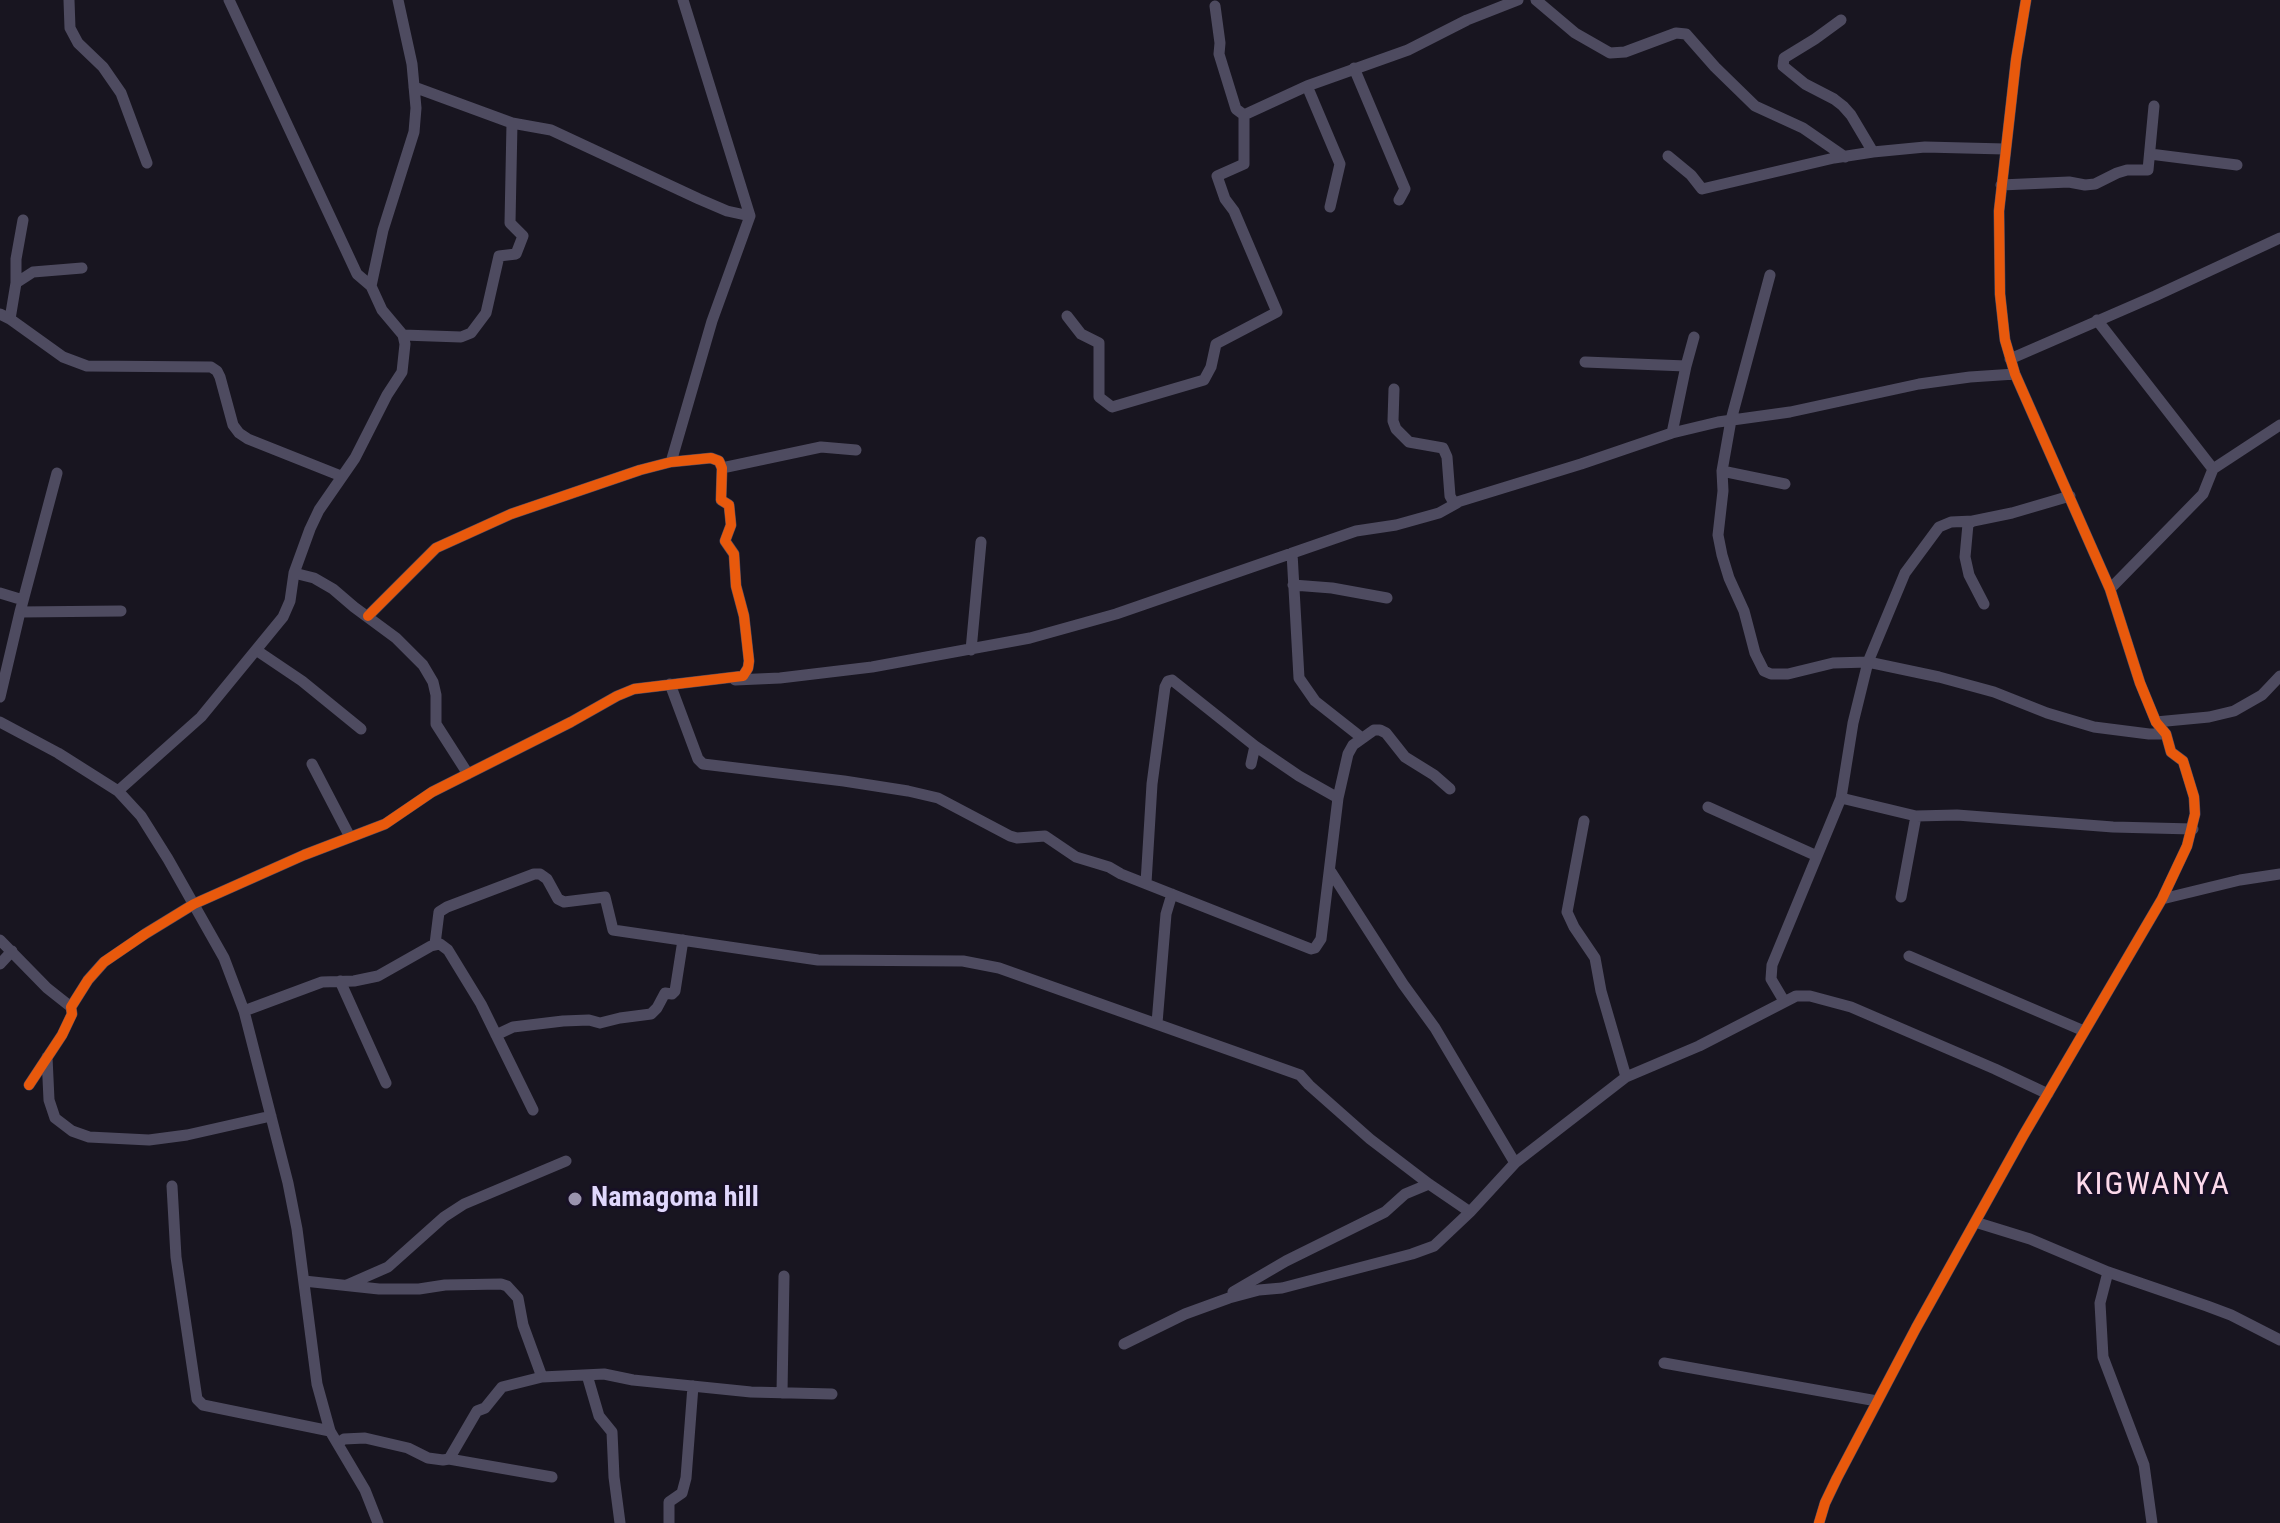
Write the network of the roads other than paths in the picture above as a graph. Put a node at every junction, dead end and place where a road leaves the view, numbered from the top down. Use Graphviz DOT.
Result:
graph roads {
  1 [pos="69,0"];
  2 [pos="229,0"];
  3 [pos="398,0"];
  4 [pos="683,0"];
  5 [pos="1518,0"];
  6 [pos="1536,0"];
  7 [pos="2026,0"];
  8 [pos="1215,6"];
  9 [pos="1841,20"];
  10 [pos="1354,68"];
  11 [pos="1307,86"];
  12 [pos="414,87"];
  13 [pos="2154,106"];
  14 [pos="1244,115"];
  15 [pos="512,123"];
  16 [pos="2005,149"];
  17 [pos="1873,152"];
  18 [pos="2150,154"];
  19 [pos="1668,156"];
  20 [pos="1845,157"];
  21 [pos="147,163"];
  22 [pos="2237,165"];
  23 [pos="2001,185"];
  24 [pos="1399,200"];
  25 [pos="1330,207"];
  26 [pos="750,216"];
  27 [pos="23,220"];
  28 [pos="2280,238"];
  29 [pos="82,268"];
  30 [pos="1770,275"];
  31 [pos="16,283"];
  32 [pos="371,286"];
  33 [pos="5,316"];
  34 [pos="1067,316"];
  35 [pos="2097,320"];
  36 [pos="403,335"];
  37 [pos="1694,337"];
  38 [pos="2010,359"];
  39 [pos="1585,362"];
  40 [pos="1686,366"];
  41 [pos="2015,374"];
  42 [pos="1394,389"];
  43 [pos="1731,420"];
  44 [pos="2280,425"];
  45 [pos="1672,433"];
  46 [pos="856,450"];
  47 [pos="671,462"];
  48 [pos="722,468"];
  49 [pos="2213,469"];
  50 [pos="1722,471"];
  51 [pos="57,473"];
  52 [pos="341,476"];
  53 [pos="1785,484"];
  54 [pos="2070,496"];
  55 [pos="1457,503"];
  56 [pos="1973,521"];
  57 [pos="981,542"];
  58 [pos="1292,553"];
  59 [pos="294,573"];
  60 [pos="1293,585"];
  61 [pos="2110,589"];
  62 [pos="0,593"];
  63 [pos="1387,598"];
  64 [pos="1984,604"];
  65 [pos="21,606"];
  66 [pos="121,611"];
  67 [pos="368,616"];
  68 [pos="256,650"];
  69 [pos="971,650"];
  70 [pos="1868,662"];
  71 [pos="2279,679"];
  72 [pos="703,681"];
  73 [pos="670,684"];
  74 [pos="0,697"];
  75 [pos="0,722"];
  76 [pos="2156,722"];
  77 [pos="361,729"];
  78 [pos="2166,734"];
  79 [pos="1362,738"];
  80 [pos="1255,746"];
  81 [pos="312,764"];
  82 [pos="1251,764"];
  83 [pos="468,774"];
  84 [pos="1450,789"];
  85 [pos="118,791"];
  86 [pos="1338,798"];
  87 [pos="1841,798"];
  88 [pos="1708,807"];
  89 [pos="1916,816"];
  90 [pos="1584,821"];
  91 [pos="2193,829"];
  92 [pos="350,837"];
  93 [pos="1817,856"];
  94 [pos="1331,872"];
  95 [pos="2280,874"];
  96 [pos="1146,883"];
  97 [pos="1172,894"];
  98 [pos="1901,897"];
  99 [pos="2162,899"];
  100 [pos="194,904"];
  101 [pos="0,940"];
  102 [pos="683,940"];
  103 [pos="435,944"];
  104 [pos="12,951"];
  105 [pos="1909,956"];
  106 [pos="0,964"];
  107 [pos="340,981"];
  108 [pos="1784,1001"];
  109 [pos="71,1007"];
  110 [pos="244,1011"];
  111 [pos="1157,1023"];
  112 [pos="2084,1031"];
  113 [pos="496,1035"];
  114 [pos="47,1057"];
  115 [pos="1626,1077"];
  116 [pos="386,1083"];
  117 [pos="29,1085"];
  118 [pos="2048,1094"];
  119 [pos="533,1110"];
  120 [pos="271,1116"];
  121 [pos="566,1161"];
  122 [pos="1515,1163"];
  123 [pos="1429,1184"];
  124 [pos="172,1186"];
  125 [pos="1470,1212"];
  126 [pos="1975,1222"];
  127 [pos="2108,1272"];
  128 [pos="784,1276"];
  129 [pos="304,1281"];
  130 [pos="346,1285"];
  131 [pos="1212,1304"];
  132 [pos="2280,1340"];
  133 [pos="1124,1344"];
  134 [pos="1664,1363"];
  135 [pos="587,1375"];
  136 [pos="542,1377"];
  137 [pos="693,1386"];
  138 [pos="782,1393"];
  139 [pos="832,1394"];
  140 [pos="1877,1401"];
  141 [pos="330,1431"];
  142 [pos="338,1443"];
  143 [pos="449,1459"];
  144 [pos="552,1477"];
  145 [pos="378,1523"];
  146 [pos="620,1523"];
  147 [pos="669,1523"];
  148 [pos="1819,1523"];
  149 [pos="2152,1523"];
  1 -- 21 [label="street"];
  2 -- 32 [label="street"];
  3 -- 12 [label="street"];
  4 -- 26 [label="street"];
  5 -- 10 [label="street"];
  6 -- 20 [label="street"];
  7 -- 16 [label="street"];
  8 -- 14 [label="street"];
  9 -- 17 [label="street"];
  10 -- 11 [label="street"];
  10 -- 24 [label="street"];
  11 -- 14 [label="street"];
  11 -- 25 [label="street"];
  12 -- 15 [label="street"];
  12 -- 32 [label="street"];
  13 -- 18 [label="street"];
  14 -- 34 [label="street"];
  15 -- 26 [label="street"];
  15 -- 36 [label="street"];
  16 -- 17 [label="street"];
  16 -- 23 [label="street"];
  17 -- 20 [label="street"];
  18 -- 22 [label="street"];
  18 -- 23 [label="street"];
  19 -- 20 [label="street"];
  23 -- 38 [label="street"];
  26 -- 47 [label="street"];
  27 -- 31 [label="street"];
  28 -- 35 [label="street"];
  29 -- 31 [label="street"];
  30 -- 43 [label="street"];
  31 -- 33 [label="street"];
  32 -- 36 [label="street"];
  33 -- 52 [label="street"];
  35 -- 38 [label="street"];
  35 -- 49 [label="street"];
  36 -- 52 [label="street"];
  37 -- 40 [label="street"];
  38 -- 41 [label="street"];
  39 -- 40 [label="street"];
  40 -- 45 [label="street"];
  41 -- 43 [label="street"];
  41 -- 54 [label="street"];
  42 -- 55 [label="street"];
  43 -- 45 [label="street"];
  43 -- 50 [label="street"];
  44 -- 49 [label="street"];
  45 -- 55 [label="street"];
  46 -- 48 [label="street"];
  47 -- 48 [label="street"];
  47 -- 67 [label="street"];
  48 -- 72 [label="street"];
  49 -- 61 [label="street"];
  50 -- 53 [label="street"];
  50 -- 70 [label="street"];
  51 -- 65 [label="street"];
  52 -- 59 [label="street"];
  54 -- 56 [label="street"];
  54 -- 61 [label="street"];
  55 -- 58 [label="street"];
  56 -- 64 [label="street"];
  56 -- 70 [label="street"];
  57 -- 69 [label="street"];
  58 -- 60 [label="street"];
  58 -- 69 [label="street"];
  59 -- 67 [label="street"];
  59 -- 68 [label="street"];
  60 -- 63 [label="street"];
  60 -- 79 [label="street"];
  61 -- 76 [label="street"];
  62 -- 65 [label="street"];
  65 -- 66 [label="street"];
  65 -- 74 [label="street"];
  67 -- 83 [label="street"];
  68 -- 77 [label="street"];
  68 -- 85 [label="street"];
  69 -- 72 [label="street"];
  70 -- 78 [label="street"];
  70 -- 87 [label="street"];
  71 -- 76 [label="street"];
  72 -- 73 [label="street"];
  73 -- 83 [label="street"];
  73 -- 96 [label="street"];
  75 -- 85 [label="street"];
  76 -- 78 [label="street"];
  78 -- 91 [label="street"];
  79 -- 84 [label="street"];
  79 -- 86 [label="street"];
  80 -- 82 [label="street"];
  80 -- 86 [label="street"];
  80 -- 96 [label="street"];
  81 -- 92 [label="street"];
  83 -- 92 [label="street"];
  85 -- 100 [label="street"];
  86 -- 94 [label="street"];
  87 -- 89 [label="street"];
  87 -- 93 [label="street"];
  88 -- 93 [label="street"];
  89 -- 91 [label="street"];
  89 -- 98 [label="street"];
  90 -- 115 [label="street"];
  91 -- 99 [label="street"];
  92 -- 100 [label="street"];
  93 -- 108 [label="street"];
  94 -- 97 [label="street"];
  94 -- 122 [label="street"];
  95 -- 99 [label="street"];
  96 -- 97 [label="street"];
  97 -- 111 [label="street"];
  99 -- 112 [label="street"];
  100 -- 109 [label="street"];
  100 -- 110 [label="street"];
  101 -- 104 [label="street"];
  102 -- 103 [label="street"];
  102 -- 111 [label="street"];
  102 -- 113 [label="street"];
  103 -- 107 [label="street"];
  103 -- 113 [label="street"];
  104 -- 106 [label="street"];
  104 -- 109 [label="street"];
  105 -- 112 [label="street"];
  107 -- 110 [label="street"];
  107 -- 116 [label="street"];
  108 -- 115 [label="street"];
  108 -- 118 [label="street"];
  109 -- 114 [label="street"];
  110 -- 120 [label="street"];
  111 -- 123 [label="street"];
  112 -- 118 [label="street"];
  113 -- 119 [label="street"];
  114 -- 117 [label="street"];
  114 -- 120 [label="street"];
  115 -- 122 [label="street"];
  118 -- 126 [label="street"];
  120 -- 129 [label="street"];
  121 -- 130 [label="street"];
  122 -- 125 [label="street"];
  123 -- 125 [label="street"];
  123 -- 131 [label="street"];
  124 -- 141 [label="street"];
  125 -- 131 [label="street"];
  126 -- 127 [label="street"];
  126 -- 140 [label="street"];
  127 -- 132 [label="street"];
  127 -- 149 [label="street"];
  128 -- 138 [label="street"];
  129 -- 130 [label="street"];
  129 -- 141 [label="street"];
  130 -- 136 [label="street"];
  131 -- 133 [label="street"];
  134 -- 140 [label="street"];
  135 -- 136 [label="street"];
  135 -- 137 [label="street"];
  135 -- 146 [label="street"];
  136 -- 143 [label="street"];
  137 -- 138 [label="street"];
  137 -- 147 [label="street"];
  138 -- 139 [label="street"];
  140 -- 148 [label="street"];
  141 -- 142 [label="street"];
  142 -- 143 [label="street"];
  142 -- 145 [label="street"];
  143 -- 144 [label="street"];
}
